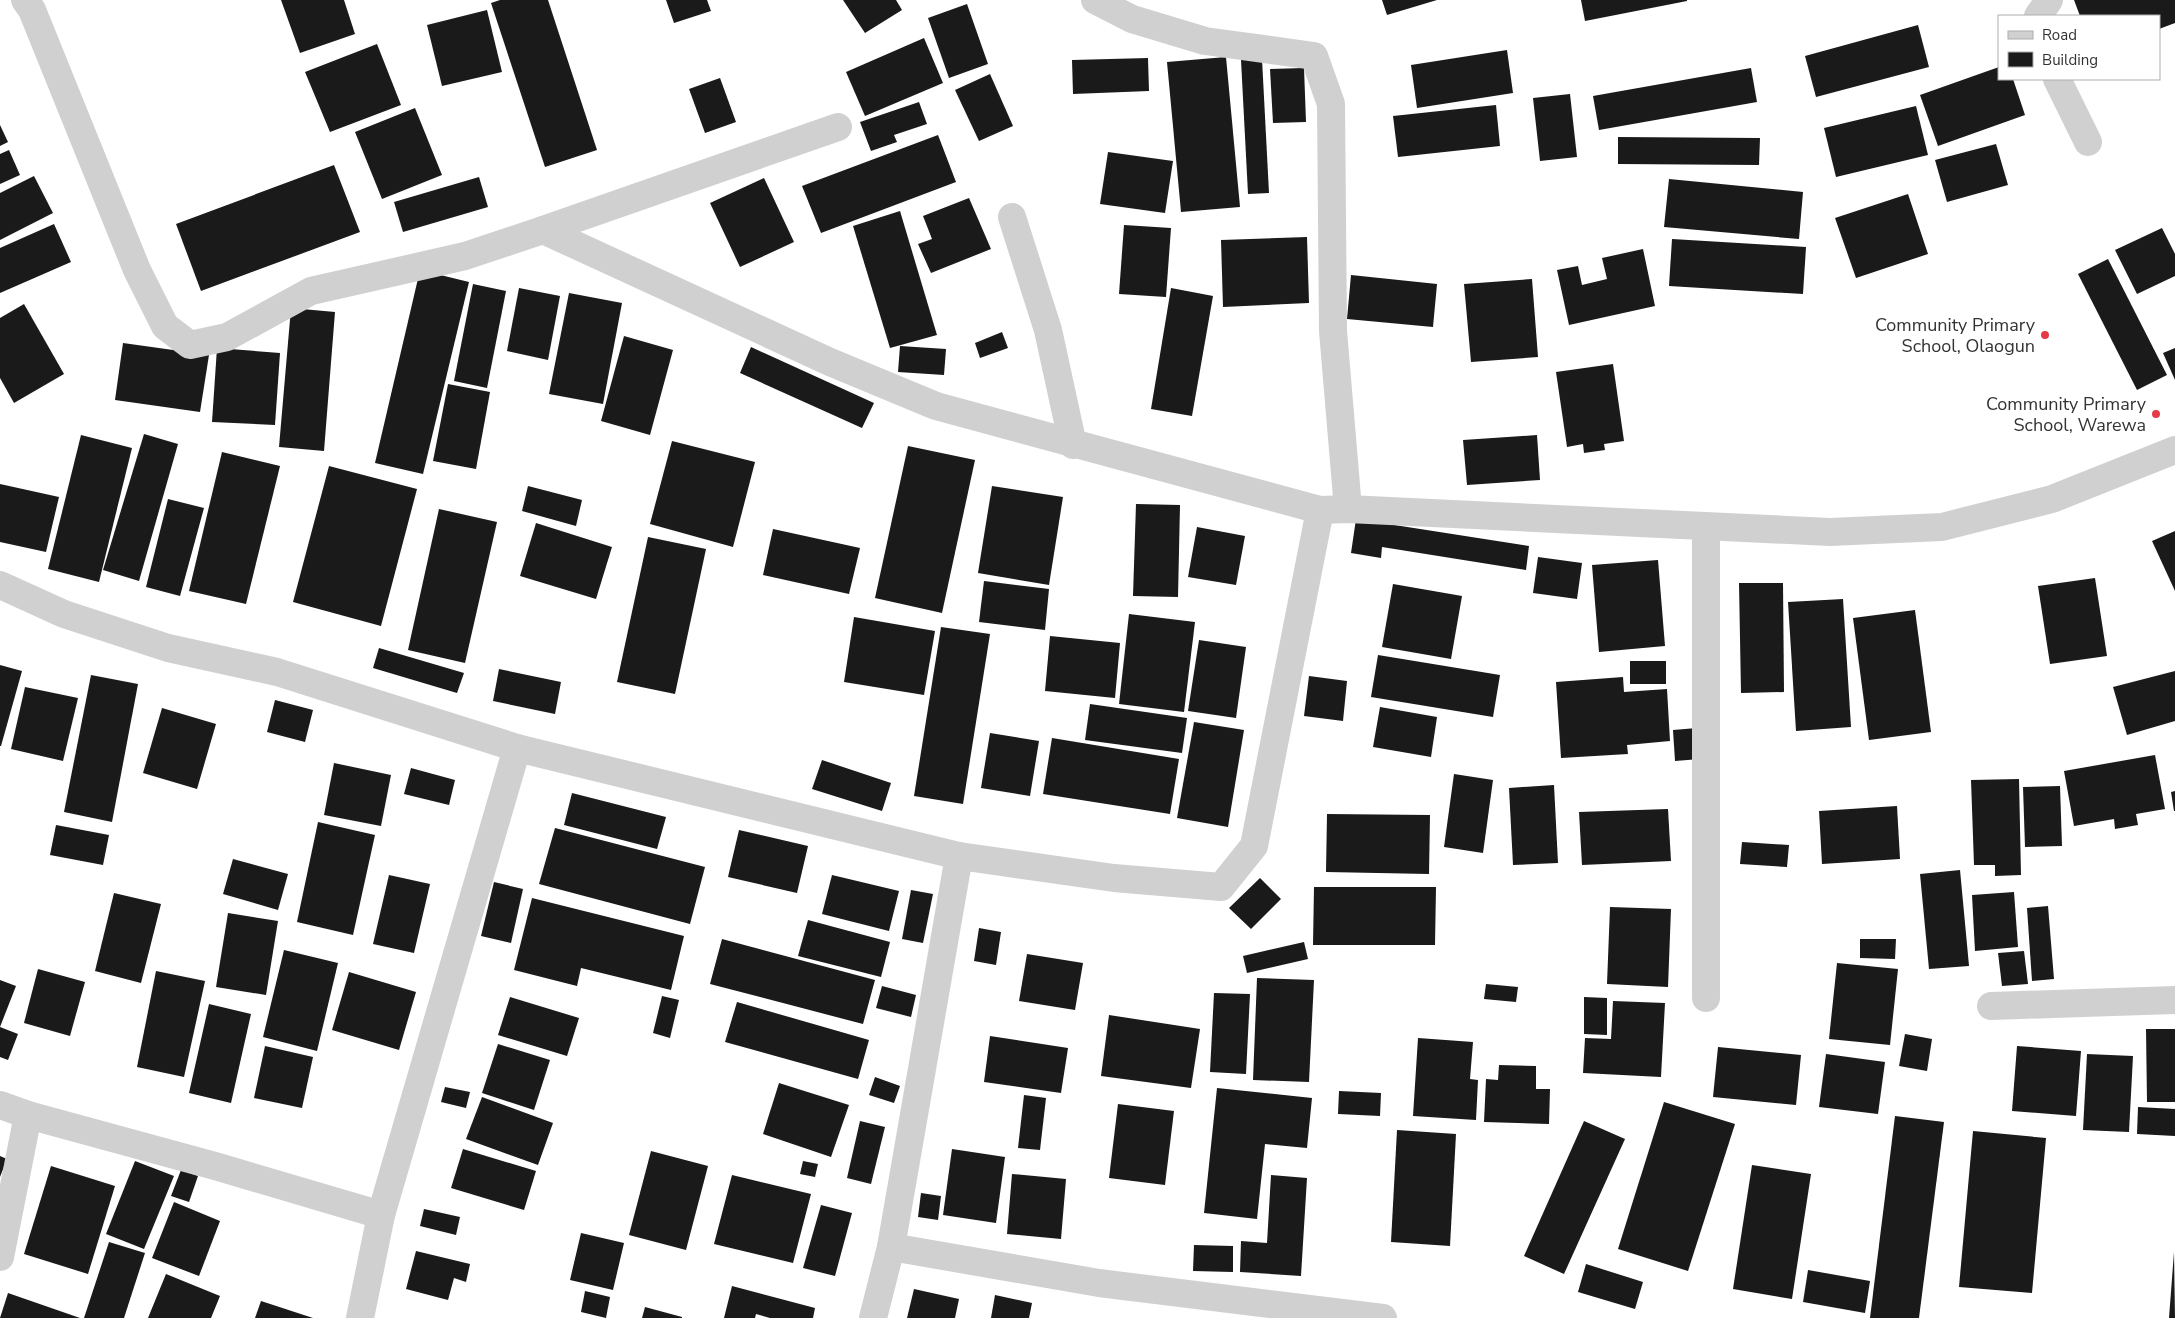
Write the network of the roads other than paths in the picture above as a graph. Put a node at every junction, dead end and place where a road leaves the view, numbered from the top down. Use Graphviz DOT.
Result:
graph roads {
  1 [pos="25,0"];
  2 [pos="1094,0"];
  3 [pos="2049,0"];
  4 [pos="2039,15"];
  5 [pos="2057,80"];
  6 [pos="838,127"];
  7 [pos="2088,142"];
  8 [pos="1012,218"];
  9 [pos="543,230"];
  10 [pos="1073,445"];
  11 [pos="2175,450"];
  12 [pos="1348,509"];
  13 [pos="1320,510"];
  14 [pos="1706,527"];
  15 [pos="0,585"];
  16 [pos="517,748"];
  17 [pos="959,856"];
  18 [pos="1706,998"];
  19 [pos="2175,1000"];
  20 [pos="1991,1006"];
  21 [pos="0,1104"];
  22 [pos="28,1115"];
  23 [pos="382,1215"];
  24 [pos="891,1247"];
  25 [pos="0,1257"];
  26 [pos="360,1318"];
  27 [pos="873,1318"];
  28 [pos="1383,1318"];
  1 -- 9 [label="street"];
  2 -- 12 [label="street"];
  3 -- 4 [label="street"];
  5 -- 7 [label="street"];
  6 -- 9 [label="street"];
  8 -- 10 [label="street"];
  9 -- 10 [label="street"];
  10 -- 13 [label="street"];
  11 -- 14 [label="street"];
  12 -- 13 [label="street"];
  12 -- 14 [label="street"];
  13 -- 17 [label="street"];
  14 -- 18 [label="street"];
  15 -- 16 [label="street"];
  16 -- 17 [label="street"];
  16 -- 23 [label="street"];
  17 -- 24 [label="street"];
  19 -- 20 [label="street"];
  21 -- 22 [label="street"];
  22 -- 23 [label="street"];
  22 -- 25 [label="street"];
  23 -- 26 [label="street"];
  24 -- 27 [label="street"];
  24 -- 28 [label="street"];
}
